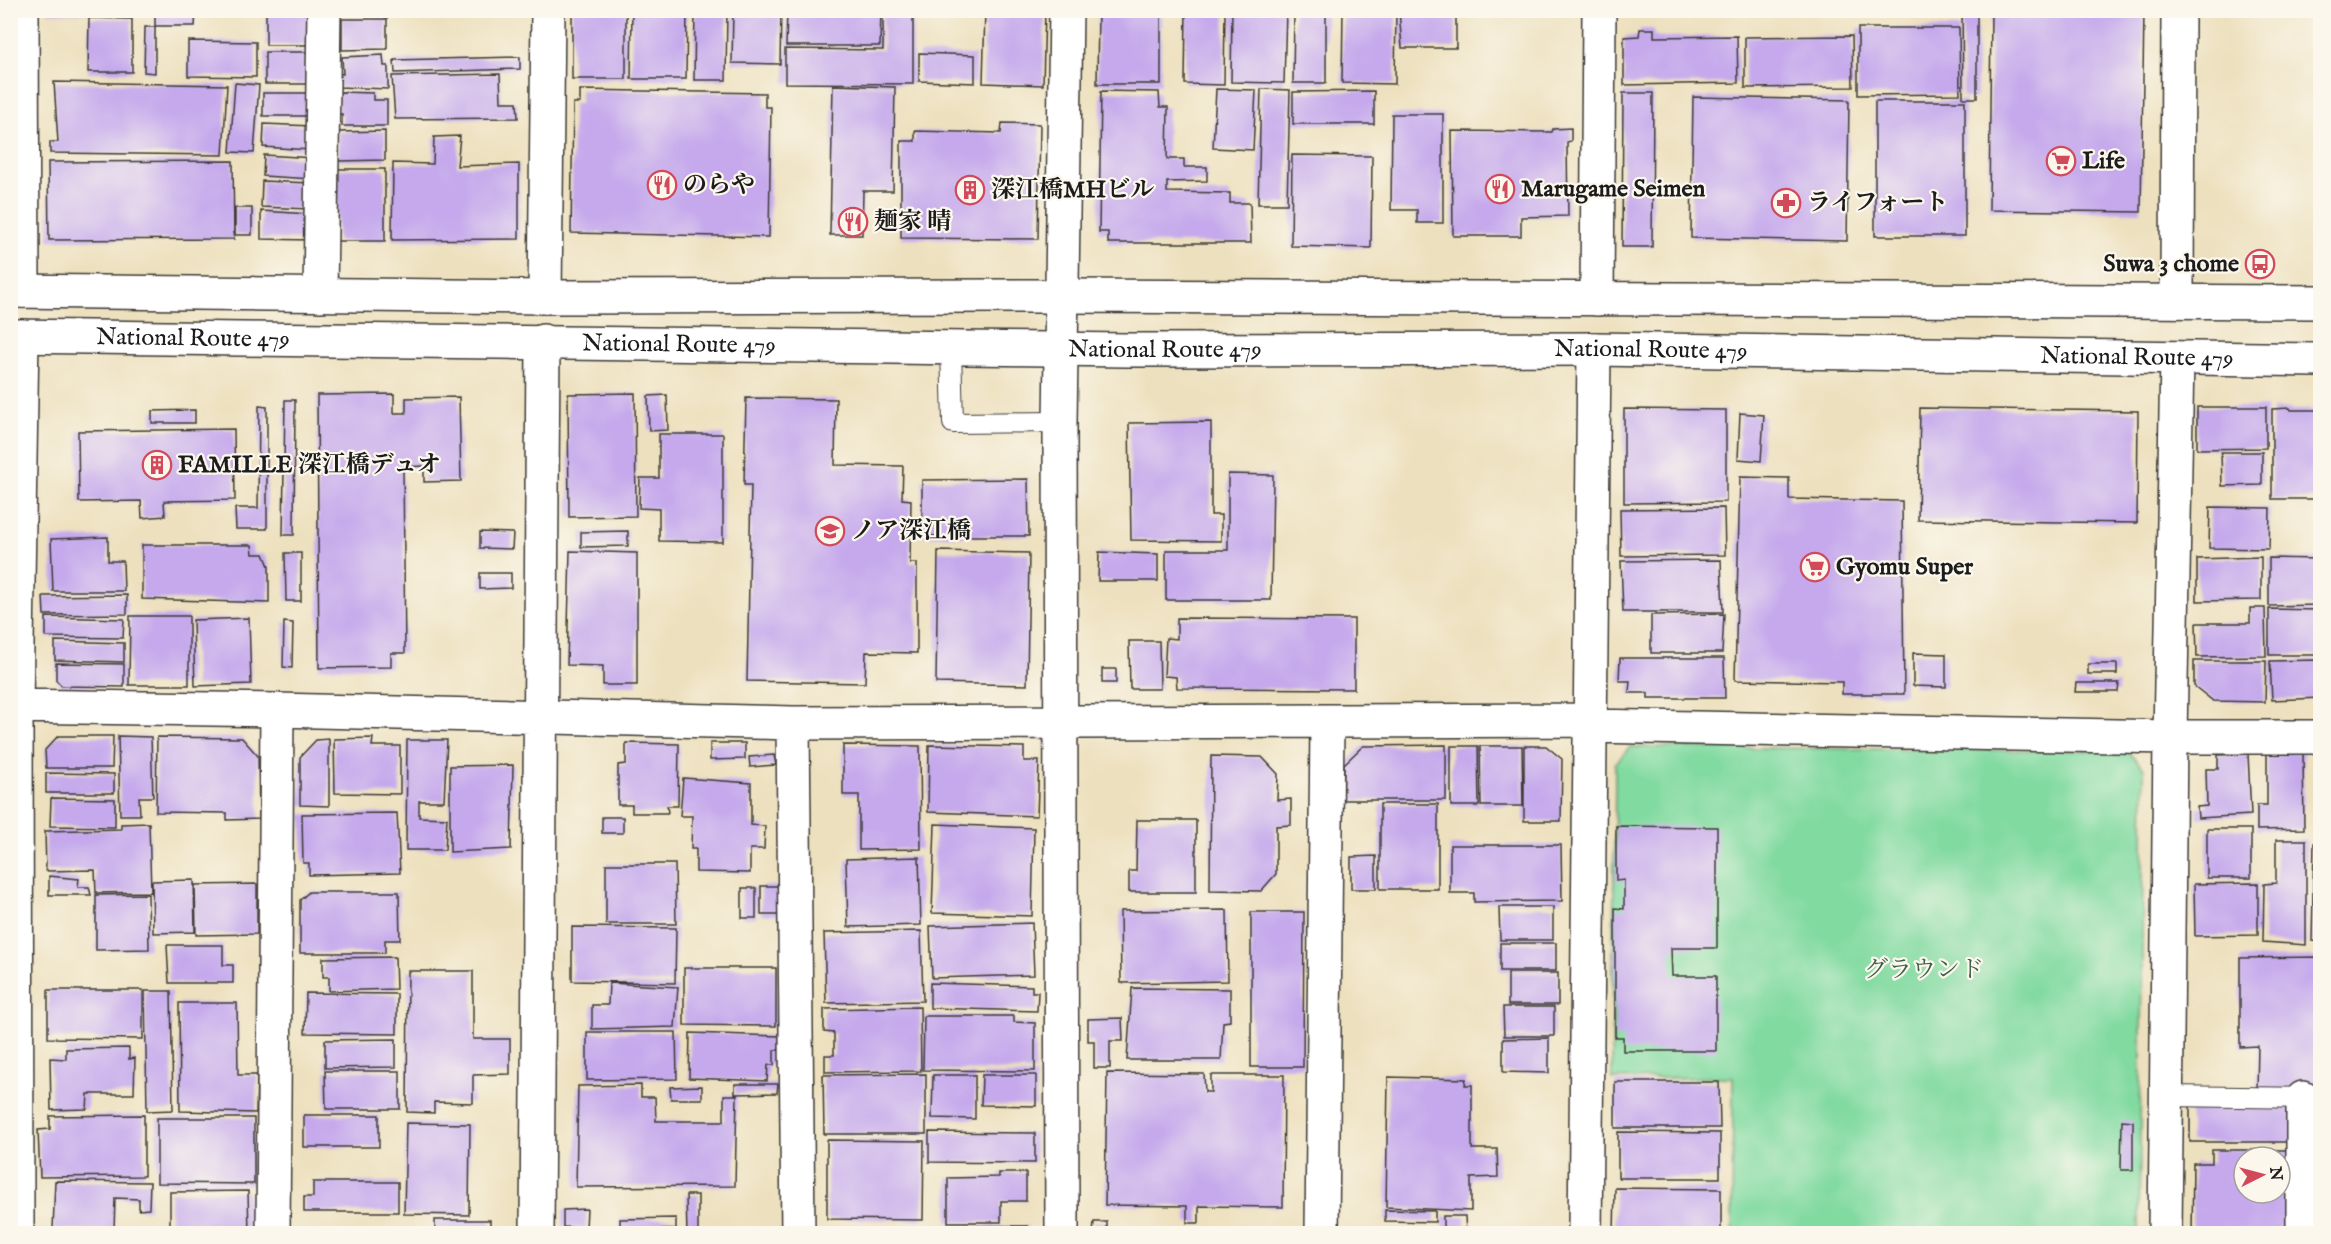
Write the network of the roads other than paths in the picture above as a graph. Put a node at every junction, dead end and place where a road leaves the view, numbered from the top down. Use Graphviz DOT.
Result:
graph roads {
  1 [pos="22,10"];
  2 [pos="324,10"];
  3 [pos="548,10"];
  4 [pos="1066,10"];
  5 [pos="1599,10"];
  6 [pos="2178,10"];
  7 [pos="17,291"];
  8 [pos="320,295"];
  9 [pos="1062,296"];
  10 [pos="544,297"];
  11 [pos="1597,299"];
  12 [pos="2177,301"];
  13 [pos="2320,302"];
  14 [pos="16,336"];
  15 [pos="543,341"];
  16 [pos="951,348"];
  17 [pos="1060,349"];
  18 [pos="1594,349"];
  19 [pos="2177,358"];
  20 [pos="2320,360"];
  21 [pos="1060,422"];
  22 [pos="14,706"];
  23 [pos="277,710"];
  24 [pos="541,716"];
  25 [pos="1059,720"];
  26 [pos="1327,722"];
  27 [pos="793,723"];
  28 [pos="1590,723"];
  29 [pos="2170,737"];
  30 [pos="2320,737"];
  31 [pos="2165,1096"];
  32 [pos="2312,1098"];
  33 [pos="16,1233"];
  34 [pos="273,1233"];
  35 [pos="537,1233"];
  36 [pos="798,1233"];
  37 [pos="1062,1233"];
  38 [pos="1322,1233"];
  39 [pos="1585,1233"];
  40 [pos="2165,1233"];
  41 [pos="2304,1233"];
  1 -- 7 [label="main road"];
  2 -- 8 [label="main road"];
  3 -- 10 [label="main road"];
  4 -- 9 [label="main road"];
  5 -- 11 [label="main road"];
  6 -- 12 [label="main road"];
  7 -- 8 [label="main road, National Route 479"];
  8 -- 10 [label="main road, National Route 479"];
  9 -- 10 [label="main road, National Route 479"];
  9 -- 11 [label="main road, National Route 479"];
  9 -- 17 [label="main road"];
  11 -- 12 [label="main road, National Route 479"];
  12 -- 13 [label="main road, National Route 479"];
  14 -- 15 [label="main road, National Route 479"];
  14 -- 22 [label="main road"];
  15 -- 16 [label="main road, National Route 479"];
  15 -- 24 [label="main road"];
  16 -- 17 [label="main road, National Route 479"];
  16 -- 21 [label="lane"];
  17 -- 18 [label="main road, National Route 479"];
  17 -- 21 [label="main road"];
  18 -- 19 [label="main road, National Route 479"];
  18 -- 28 [label="main road"];
  19 -- 20 [label="main road, National Route 479"];
  19 -- 29 [label="main road"];
  21 -- 25 [label="main road"];
  22 -- 23 [label="main road"];
  22 -- 33 [label="main road"];
  23 -- 24 [label="main road"];
  23 -- 34 [label="main road"];
  24 -- 27 [label="main road"];
  24 -- 35 [label="main road"];
  25 -- 26 [label="main road"];
  25 -- 27 [label="main road"];
  25 -- 37 [label="main road"];
  26 -- 28 [label="main road"];
  26 -- 38 [label="main road"];
  27 -- 36 [label="main road"];
  28 -- 29 [label="main road"];
  28 -- 39 [label="main road"];
  29 -- 30 [label="main road"];
  29 -- 31 [label="main road"];
  31 -- 32 [label="lane"];
  31 -- 40 [label="main road"];
  32 -- 41 [label="main road"];
}
